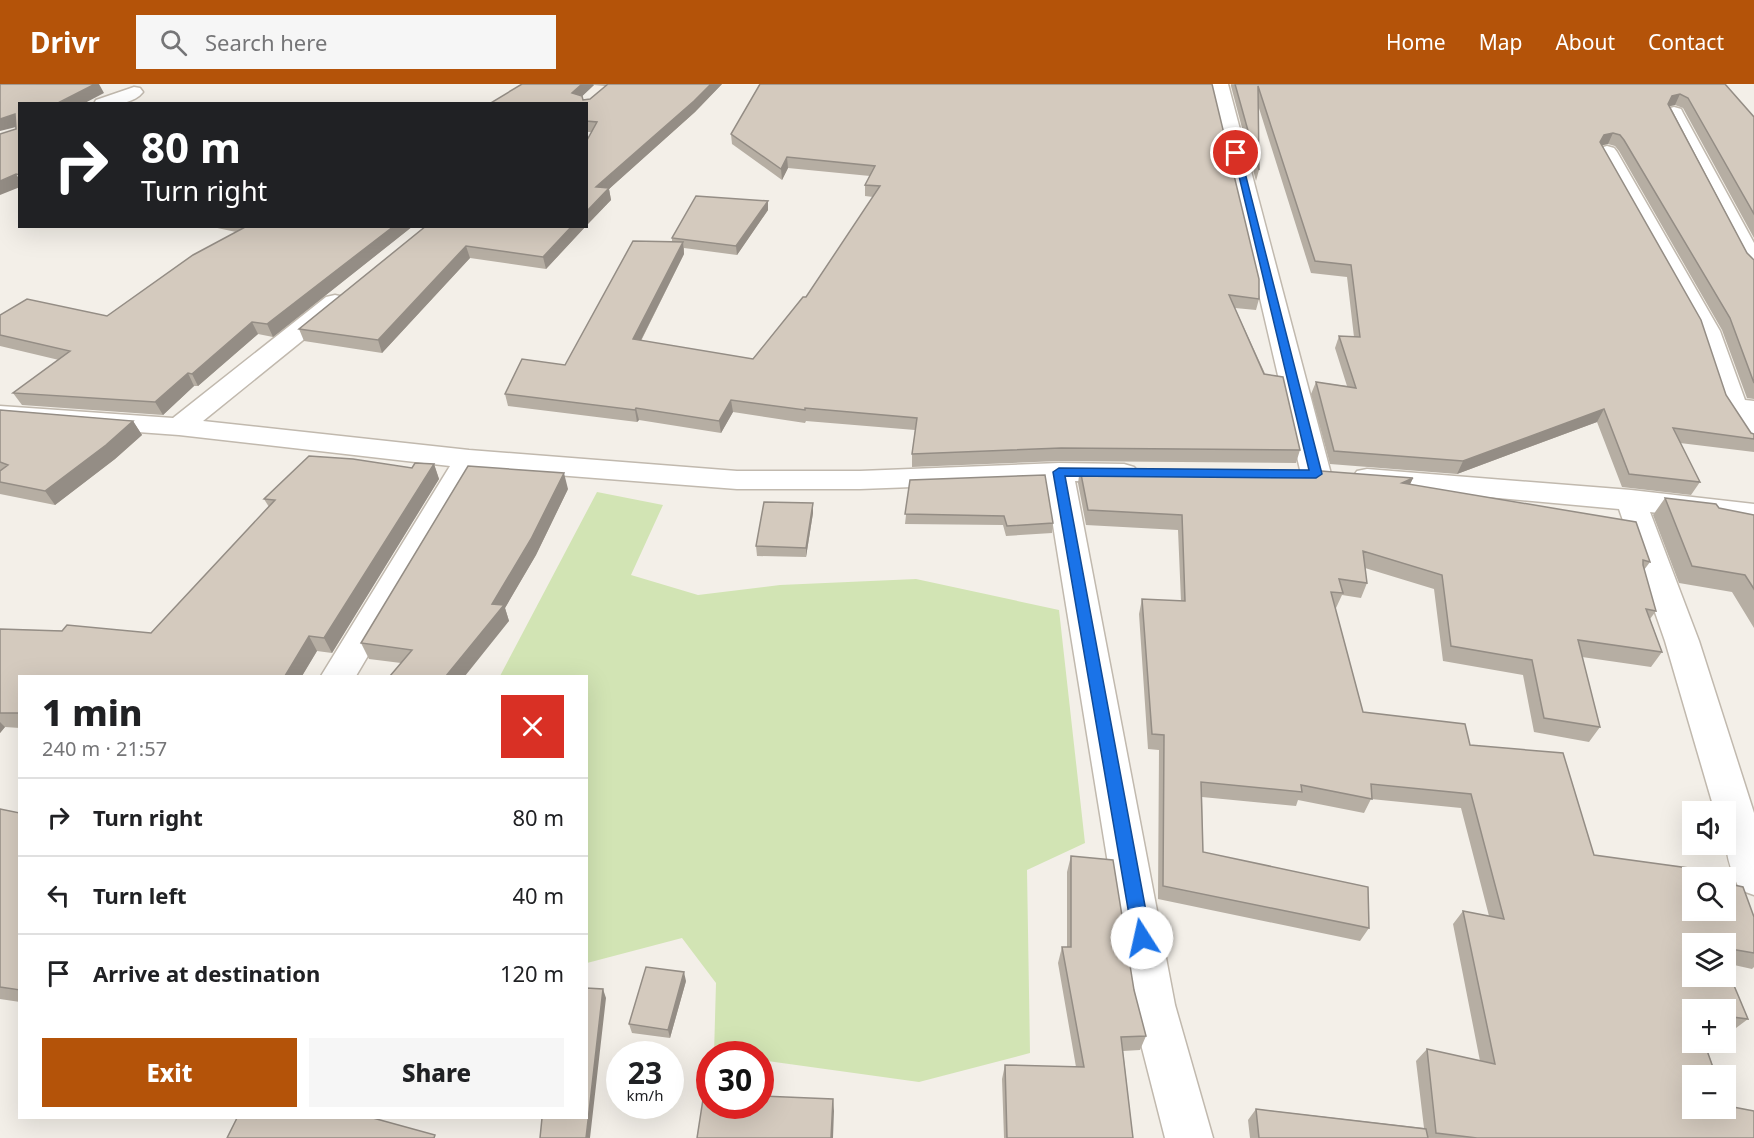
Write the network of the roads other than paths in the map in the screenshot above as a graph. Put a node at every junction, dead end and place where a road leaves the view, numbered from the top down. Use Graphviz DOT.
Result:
graph roads {
  1 [pos="1219,84"];
  2 [pos="134,92"];
  3 [pos="108,102"];
  4 [pos="1674,113"];
  5 [pos="1607,152"];
  6 [pos="1754,264"];
  7 [pos="356,286"];
  8 [pos="1744,408"];
  9 [pos="0,414"];
  10 [pos="178,427"];
  11 [pos="1754,438"];
  12 [pos="468,459"];
  13 [pos="1059,472"];
  14 [pos="1152,473"];
  15 [pos="1631,500"];
  16 [pos="1754,514"];
  17 [pos="339,675"];
  18 [pos="1754,877"];
  19 [pos="1189,1138"];
  1 -- 15 [label="street"];
  2 -- 3 [label="street"];
  4 -- 6 [label="street"];
  5 -- 8 [label="street"];
  7 -- 10 [label="street"];
  8 -- 11 [label="street"];
  9 -- 10 [label="street"];
  10 -- 12 [label="street"];
  12 -- 13 [label="street"];
  12 -- 17 [label="street"];
  13 -- 14 [label="street"];
  13 -- 19 [label="street"];
  15 -- 16 [label="street"];
  15 -- 18 [label="street"];
}
